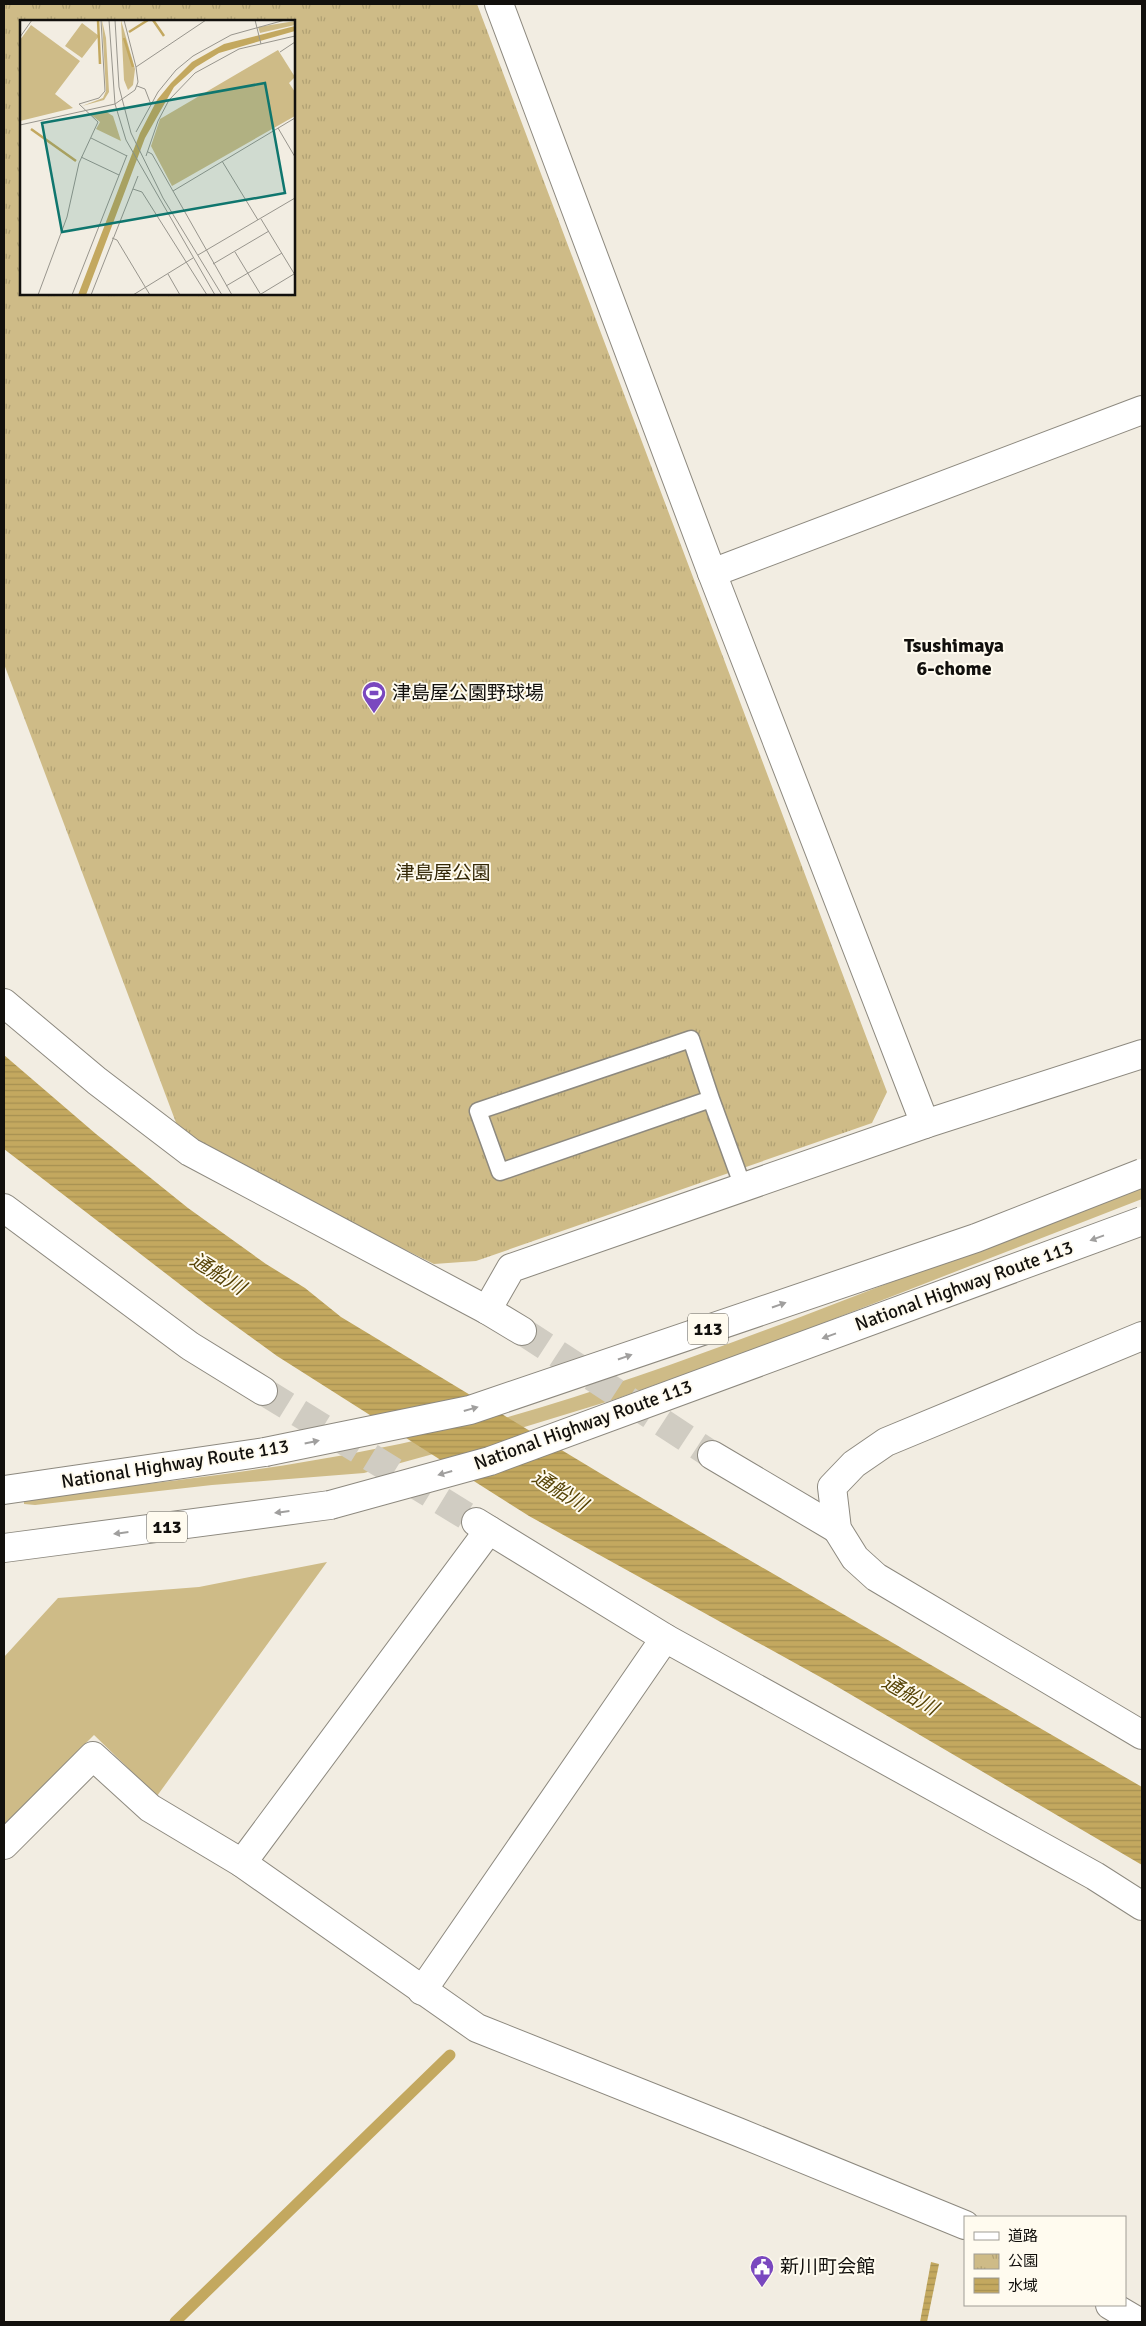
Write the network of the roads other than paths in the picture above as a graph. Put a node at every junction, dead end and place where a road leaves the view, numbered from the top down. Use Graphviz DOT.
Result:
graph roads {
  1 [pos="498,4"];
  2 [pos="1142,410"];
  3 [pos="712,573"];
  4 [pos="4,1003"];
  5 [pos="1142,1054"];
  6 [pos="711,1099"];
  7 [pos="925,1124"];
  8 [pos="1142,1173"];
  9 [pos="743,1187"];
  10 [pos="4,1208"];
  11 [pos="1142,1221"];
  12 [pos="488,1310"];
  13 [pos="522,1332"];
  14 [pos="1142,1336"];
  15 [pos="263,1391"];
  16 [pos="712,1455"];
  17 [pos="4,1490"];
  18 [pos="837,1529"];
  19 [pos="4,1548"];
  20 [pos="665,1638"];
  21 [pos="1142,1735"];
  22 [pos="4,1846"];
  23 [pos="242,1863"];
  24 [pos="1142,1906"];
  25 [pos="422,1991"];
  26 [pos="964,2225"];
  27 [pos="1112,2306"];
  28 [pos="1139,2322"];
  1 -- 3 [label="main road"];
  2 -- 3 [label="main road"];
  3 -- 7 [label="main road"];
  4 -- 12 [label="main road"];
  5 -- 7 [label="main road"];
  6 -- 6 [label="lane"];
  6 -- 9 [label="lane"];
  7 -- 9 [label="main road"];
  17 -- 8 [label="main road, National Highway Route 113 / 113, one-way, bridge"];
  9 -- 12 [label="main road"];
  10 -- 15 [label="main road"];
  11 -- 19 [label="main road, National Highway Route 113 / 113, one-way, bridge"];
  12 -- 13 [label="main road"];
  14 -- 18 [label="main road"];
  16 -- 18 [label="main road"];
  18 -- 21 [label="main road"];
  20 -- 23 [label="main road"];
  20 -- 24 [label="main road"];
  20 -- 25 [label="main road"];
  22 -- 23 [label="main road"];
  23 -- 25 [label="main road"];
  25 -- 26 [label="main road"];
  27 -- 28 [label="main road"];
}
